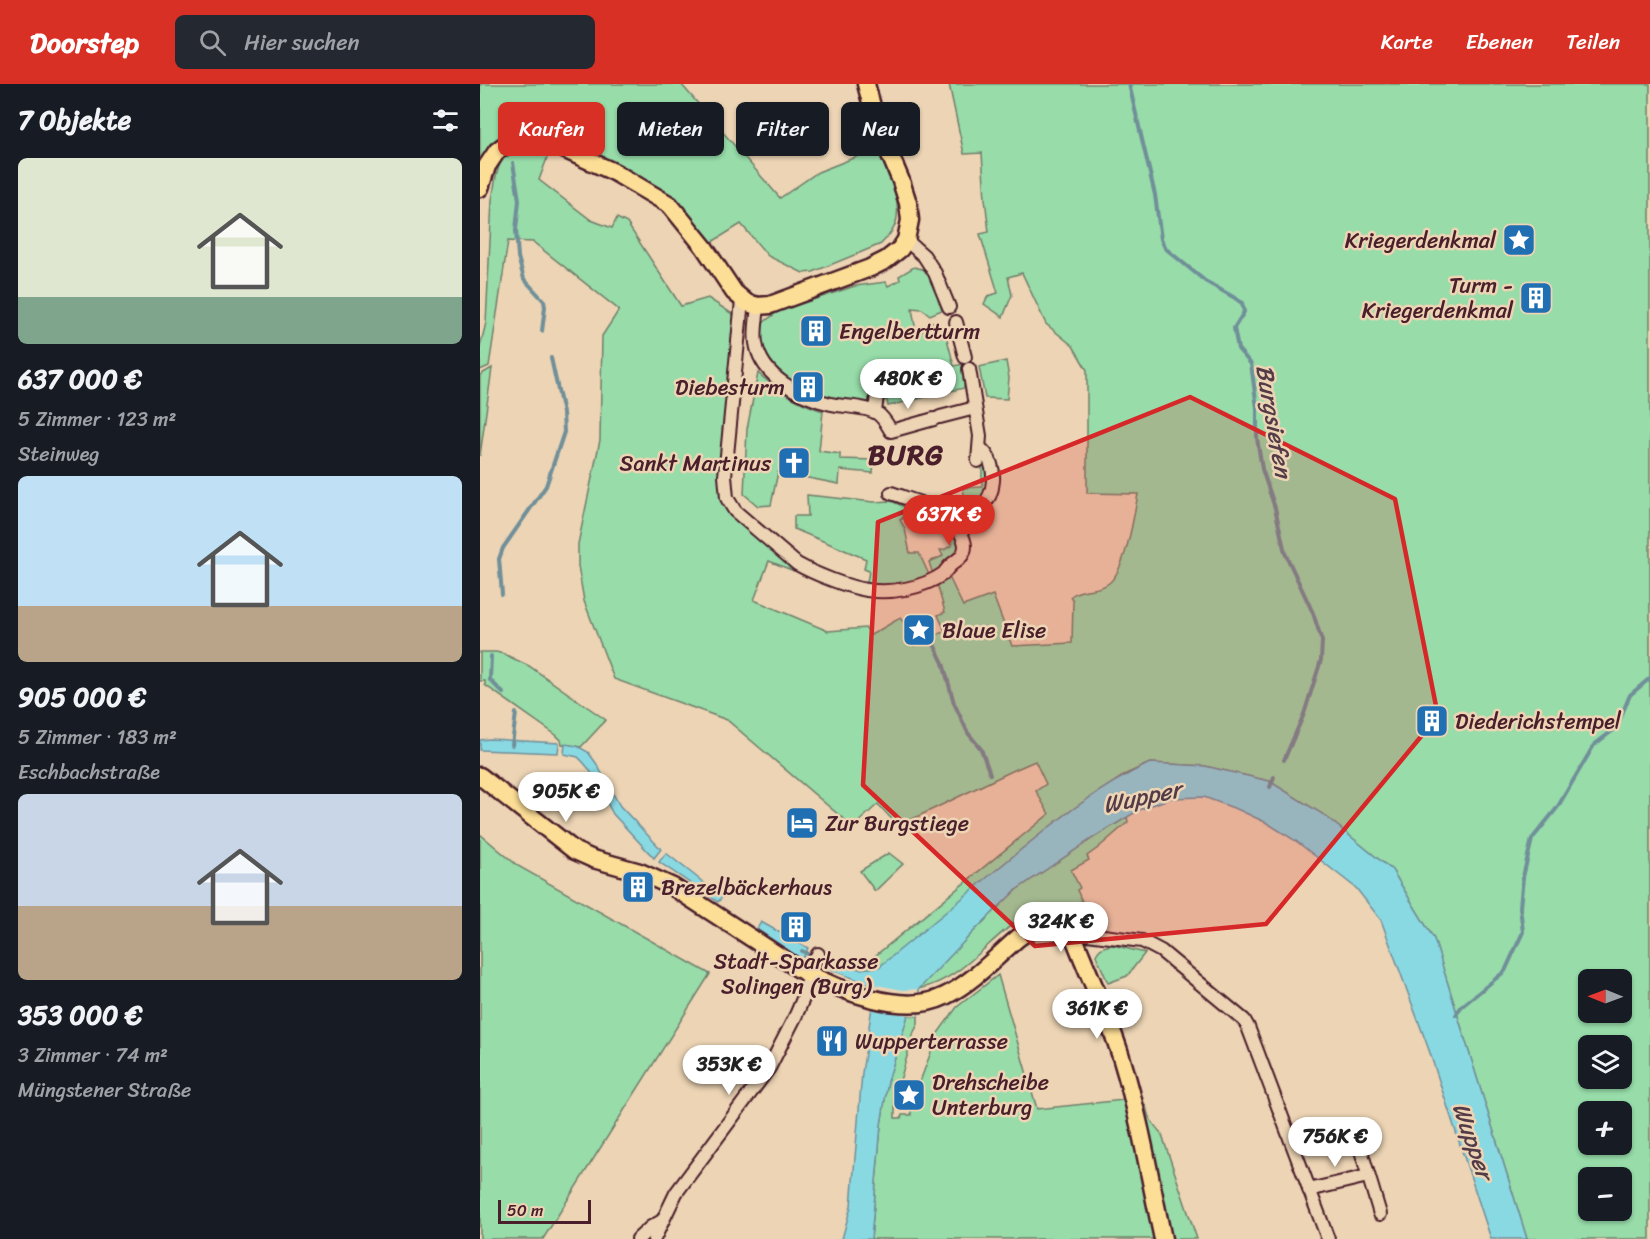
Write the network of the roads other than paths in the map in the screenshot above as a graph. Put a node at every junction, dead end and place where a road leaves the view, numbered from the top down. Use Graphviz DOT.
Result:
graph roads {
  1 [pos="866,84"];
  2 [pos="480,188"];
  3 [pos="906,240"];
  4 [pos="742,300"];
  5 [pos="758,306"];
  6 [pos="949,307"];
  7 [pos="956,322"];
  8 [pos="877,395"];
  9 [pos="975,408"];
  10 [pos="875,412"];
  11 [pos="980,448"];
  12 [pos="978,461"];
  13 [pos="891,493"];
  14 [pos="945,510"];
  15 [pos="480,776"];
  16 [pos="1072,932"];
  17 [pos="818,954"];
  18 [pos="813,974"];
  19 [pos="1356,1134"];
  20 [pos="1368,1176"];
  21 [pos="1309,1190"];
  22 [pos="1380,1214"];
  23 [pos="662,1221"];
  24 [pos="638,1239"];
  25 [pos="654,1239"];
  26 [pos="1163,1239"];
  27 [pos="1328,1239"];
  1 -- 3 [label="main road"];
  2 -- 4 [label="main road"];
  3 -- 5 [label="main road"];
  3 -- 6 [label="street"];
  4 -- 5 [label="main road"];
  4 -- 14 [label="street"];
  5 -- 10 [label="street"];
  7 -- 9 [label="street"];
  8 -- 10 [label="street"];
  9 -- 10 [label="street"];
  9 -- 11 [label="street"];
  11 -- 12 [label="street"];
  11 -- 14 [label="street"];
  13 -- 14 [label="street"];
  15 -- 18 [label="main road"];
  16 -- 18 [label="main road"];
  16 -- 21 [label="street"];
  16 -- 26 [label="main road"];
  17 -- 18 [label="street"];
  18 -- 23 [label="street"];
  19 -- 20 [label="street"];
  20 -- 21 [label="street"];
  20 -- 22 [label="street"];
  21 -- 27 [label="street"];
  23 -- 24 [label="street"];
  23 -- 25 [label="street"];
}
